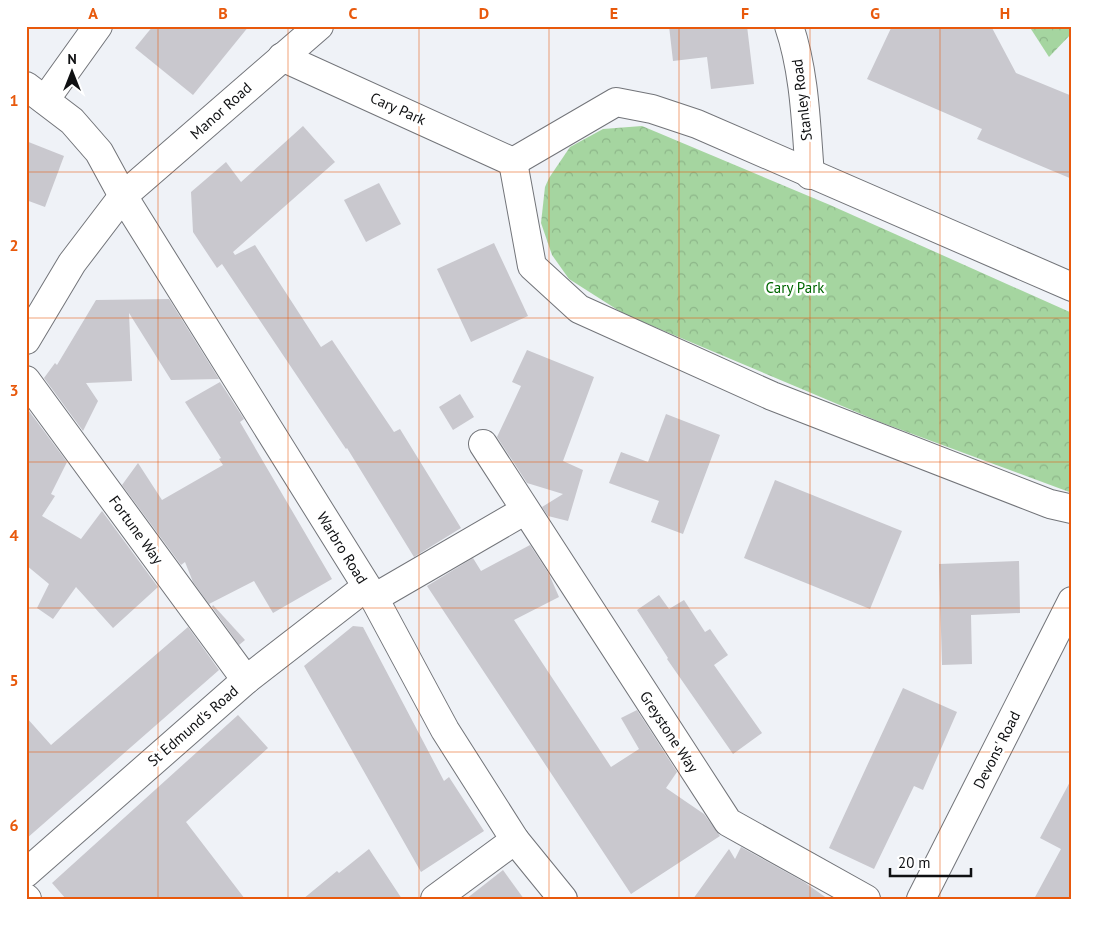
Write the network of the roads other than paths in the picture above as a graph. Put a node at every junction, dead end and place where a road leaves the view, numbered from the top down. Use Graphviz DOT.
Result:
graph roads {
  1 [pos="98,26"];
  2 [pos="319,26"];
  3 [pos="790,26"];
  4 [pos="282,56"];
  5 [pos="35,93"];
  6 [pos="513,162"];
  7 [pos="810,175"];
  8 [pos="123,196"];
  9 [pos="1072,287"];
  10 [pos="26,340"];
  11 [pos="26,380"];
  12 [pos="483,444"];
  13 [pos="1072,509"];
  14 [pos="524,511"];
  15 [pos="370,592"];
  16 [pos="1072,600"];
  17 [pos="246,680"];
  18 [pos="515,840"];
  19 [pos="26,873"];
  20 [pos="435,899"];
  21 [pos="563,899"];
  22 [pos="866,899"];
  23 [pos="921,899"];
  1 -- 5 [label="street"];
  2 -- 4 [label="street, Manor Road"];
  3 -- 7 [label="street, Stanley Road"];
  4 -- 6 [label="street, Cary Park"];
  4 -- 8 [label="street, Manor Road"];
  5 -- 8 [label="street, Warbro Road"];
  6 -- 7 [label="street"];
  6 -- 13 [label="street"];
  7 -- 9 [label="street"];
  8 -- 10 [label="street, Manor Road"];
  8 -- 15 [label="street, Warbro Road"];
  11 -- 17 [label="street, Fortune Way"];
  12 -- 14 [label="street, Greystone Way"];
  14 -- 15 [label="street"];
  14 -- 22 [label="street, Greystone Way"];
  15 -- 17 [label="street, St Edmund's Road"];
  15 -- 18 [label="street, Warbro Road"];
  16 -- 23 [label="street, Devons' Road"];
  17 -- 19 [label="street, St Edmund's Road"];
  18 -- 20 [label="street"];
  18 -- 21 [label="street, Warbro Road"];
}
